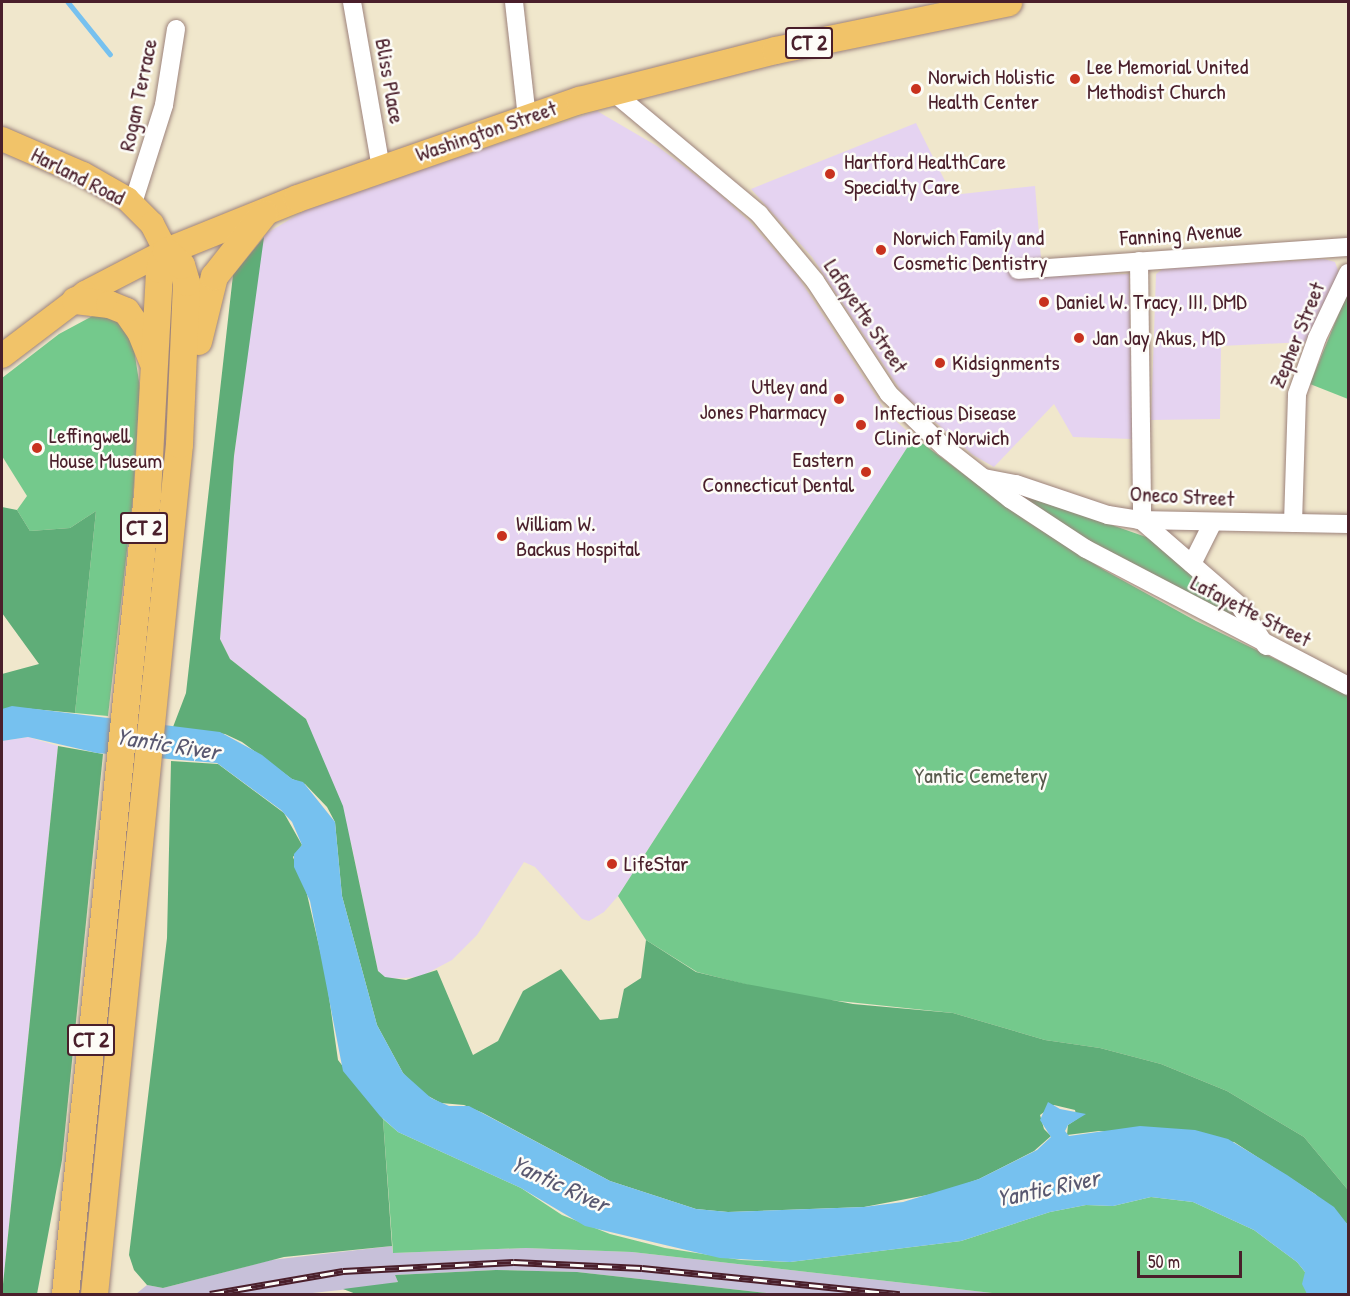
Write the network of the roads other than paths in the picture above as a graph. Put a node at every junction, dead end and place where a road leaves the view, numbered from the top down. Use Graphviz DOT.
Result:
graph roads {
  1 [pos="352,2"];
  2 [pos="514,2"];
  3 [pos="1008,2"];
  4 [pos="939,9"];
  5 [pos="176,29"];
  6 [pos="612,91"];
  7 [pos="527,117"];
  8 [pos="2,139"];
  9 [pos="381,168"];
  10 [pos="133,203"];
  11 [pos="268,209"];
  12 [pos="1348,247"];
  13 [pos="166,251"];
  14 [pos="1139,261"];
  15 [pos="1018,270"];
  16 [pos="1348,273"];
  17 [pos="75,300"];
  18 [pos="2,356"];
  19 [pos="156,371"];
  20 [pos="179,444"];
  21 [pos="984,478"];
  22 [pos="1142,521"];
  23 [pos="1213,522"];
  24 [pos="1293,523"];
  25 [pos="1348,524"];
  26 [pos="1192,564"];
  27 [pos="1266,646"];
  28 [pos="1348,686"];
  29 [pos="75,1197"];
  30 [pos="95,1289"];
  31 [pos="53,1294"];
  32 [pos="66,1294"];
  1 -- 9 [label="street, Bliss Place"];
  2 -- 7 [label="street"];
  3 -- 4 [label="highway, Washington Street / CT 2"];
  4 -- 6 [label="highway, Washington Street / CT 2"];
  5 -- 10 [label="street, Rogan Terrace"];
  6 -- 7 [label="highway, Washington Street / CT 2"];
  6 -- 21 [label="street, Lafayette Street"];
  7 -- 9 [label="highway, Washington Street / CT 2"];
  8 -- 10 [label="main road, Harland Road"];
  9 -- 11 [label="highway, Washington Street / CT 2"];
  10 -- 13 [label="main road, Harland Road"];
  11 -- 13 [label="highway, Washington Street / CT 2"];
  11 -- 20 [label="highway, CT 2"];
  12 -- 14 [label="street, Fanning Avenue"];
  13 -- 17 [label="main road, Washington Street"];
  13 -- 19 [label="highway, CT 2"];
  13 -- 20 [label="highway"];
  14 -- 15 [label="street, Fanning Avenue"];
  14 -- 22 [label="street"];
  16 -- 24 [label="street, Zepher Street"];
  17 -- 18 [label="main road, Washington Street"];
  17 -- 19 [label="highway"];
  19 -- 29 [label="highway, CT 2"];
  20 -- 30 [label="highway, CT 2"];
  21 -- 22 [label="street, Oneco Street"];
  21 -- 27 [label="street, Lafayette Street"];
  22 -- 23 [label="street, Oneco Street"];
  22 -- 26 [label="street"];
  23 -- 24 [label="street, Oneco Street"];
  23 -- 26 [label="street"];
  24 -- 25 [label="street, Oneco Street"];
  26 -- 27 [label="street"];
  27 -- 28 [label="street, Lafayette Street"];
  29 -- 31 [label="highway"];
  29 -- 32 [label="highway, CT 2"];
}
